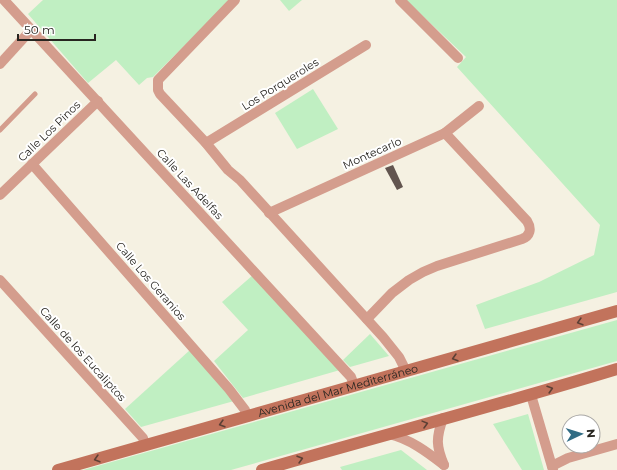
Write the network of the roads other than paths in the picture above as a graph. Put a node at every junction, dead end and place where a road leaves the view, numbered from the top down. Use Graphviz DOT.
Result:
graph roads {
  1 [pos="4,0"];
  2 [pos="235,0"];
  3 [pos="400,0"];
  4 [pos="31,30"];
  5 [pos="366,45"];
  6 [pos="458,58"];
  7 [pos="0,64"];
  8 [pos="35,94"];
  9 [pos="98,102"];
  10 [pos="479,106"];
  11 [pos="0,130"];
  12 [pos="445,133"];
  13 [pos="206,143"];
  14 [pos="32,164"];
  15 [pos="0,195"];
  16 [pos="269,213"];
  17 [pos="0,280"];
  18 [pos="617,311"];
  19 [pos="366,319"];
  20 [pos="617,369"];
  21 [pos="406,371"];
  22 [pos="354,385"];
  23 [pos="531,395"];
  24 [pos="247,417"];
  25 [pos="443,418"];
  26 [pos="389,434"];
  27 [pos="617,444"];
  28 [pos="145,445"];
  29 [pos="446,468"];
  30 [pos="552,468"];
  31 [pos="58,470"];
  32 [pos="262,470"];
  1 -- 4 [label="street, Calle Las Adelfas"];
  2 -- 13 [label="street"];
  3 -- 6 [label="street"];
  4 -- 7 [label="street"];
  4 -- 9 [label="street, Calle Las Adelfas"];
  5 -- 13 [label="street, Los Porqueroles"];
  8 -- 11 [label="lane"];
  9 -- 14 [label="street, Calle Los Pinos"];
  9 -- 22 [label="street, Calle Las Adelfas"];
  10 -- 12 [label="street, Montecarlo"];
  12 -- 16 [label="street, Montecarlo"];
  12 -- 19 [label="street"];
  13 -- 16 [label="street"];
  14 -- 15 [label="street, Calle Los Pinos"];
  14 -- 24 [label="street, Calle Los Geranios"];
  16 -- 19 [label="street"];
  17 -- 28 [label="street, Calle de los Eucaliptos"];
  18 -- 21 [label="street, Avenida del Mar Mediterráneo, one-way"];
  19 -- 21 [label="street"];
  23 -- 20 [label="street, one-way"];
  21 -- 22 [label="street, Avenida del Mar Mediterráneo"];
  22 -- 24 [label="street, Avenida del Mar Mediterráneo"];
  23 -- 25 [label="street"];
  23 -- 30 [label="street"];
  24 -- 28 [label="street, Avenida del Mar Mediterráneo, one-way"];
  26 -- 25 [label="street, one-way"];
  25 -- 29 [label="street"];
  26 -- 29 [label="street"];
  32 -- 26 [label="street, one-way"];
  27 -- 30 [label="street"];
  28 -- 31 [label="street, Avenida del Mar Mediterráneo, one-way"];
}
